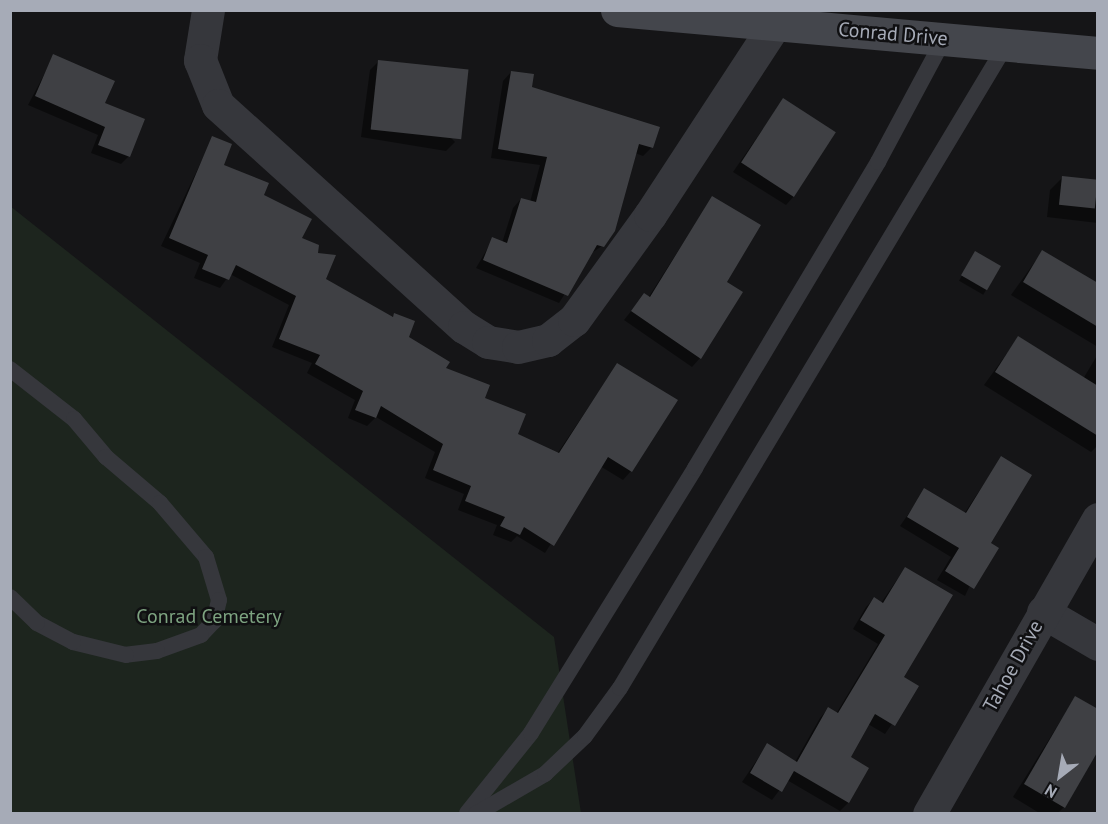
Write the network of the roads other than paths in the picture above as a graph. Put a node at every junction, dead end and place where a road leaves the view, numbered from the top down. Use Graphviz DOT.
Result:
graph roads {
  1 [pos="208,10"];
  2 [pos="617,10"];
  3 [pos="660,12"];
  4 [pos="774,24"];
  5 [pos="944,39"];
  6 [pos="1006,45"];
  7 [pos="1098,53"];
  8 [pos="10,369"];
  9 [pos="1098,519"];
  10 [pos="10,597"];
  11 [pos="1043,612"];
  12 [pos="1098,644"];
  13 [pos="466,813"];
  14 [pos="476,813"];
  15 [pos="929,813"];
  1 -- 4 [label="street"];
  2 -- 3 [label="street, Conrad Drive"];
  3 -- 4 [label="street, Conrad Drive"];
  4 -- 5 [label="street, Conrad Drive"];
  5 -- 6 [label="street, Conrad Drive"];
  5 -- 13 [label="lane"];
  6 -- 7 [label="street, Conrad Drive"];
  6 -- 14 [label="lane"];
  8 -- 10 [label="lane"];
  9 -- 11 [label="street, Tahoe Drive"];
  11 -- 12 [label="street"];
  11 -- 15 [label="street, Tahoe Drive"];
}
